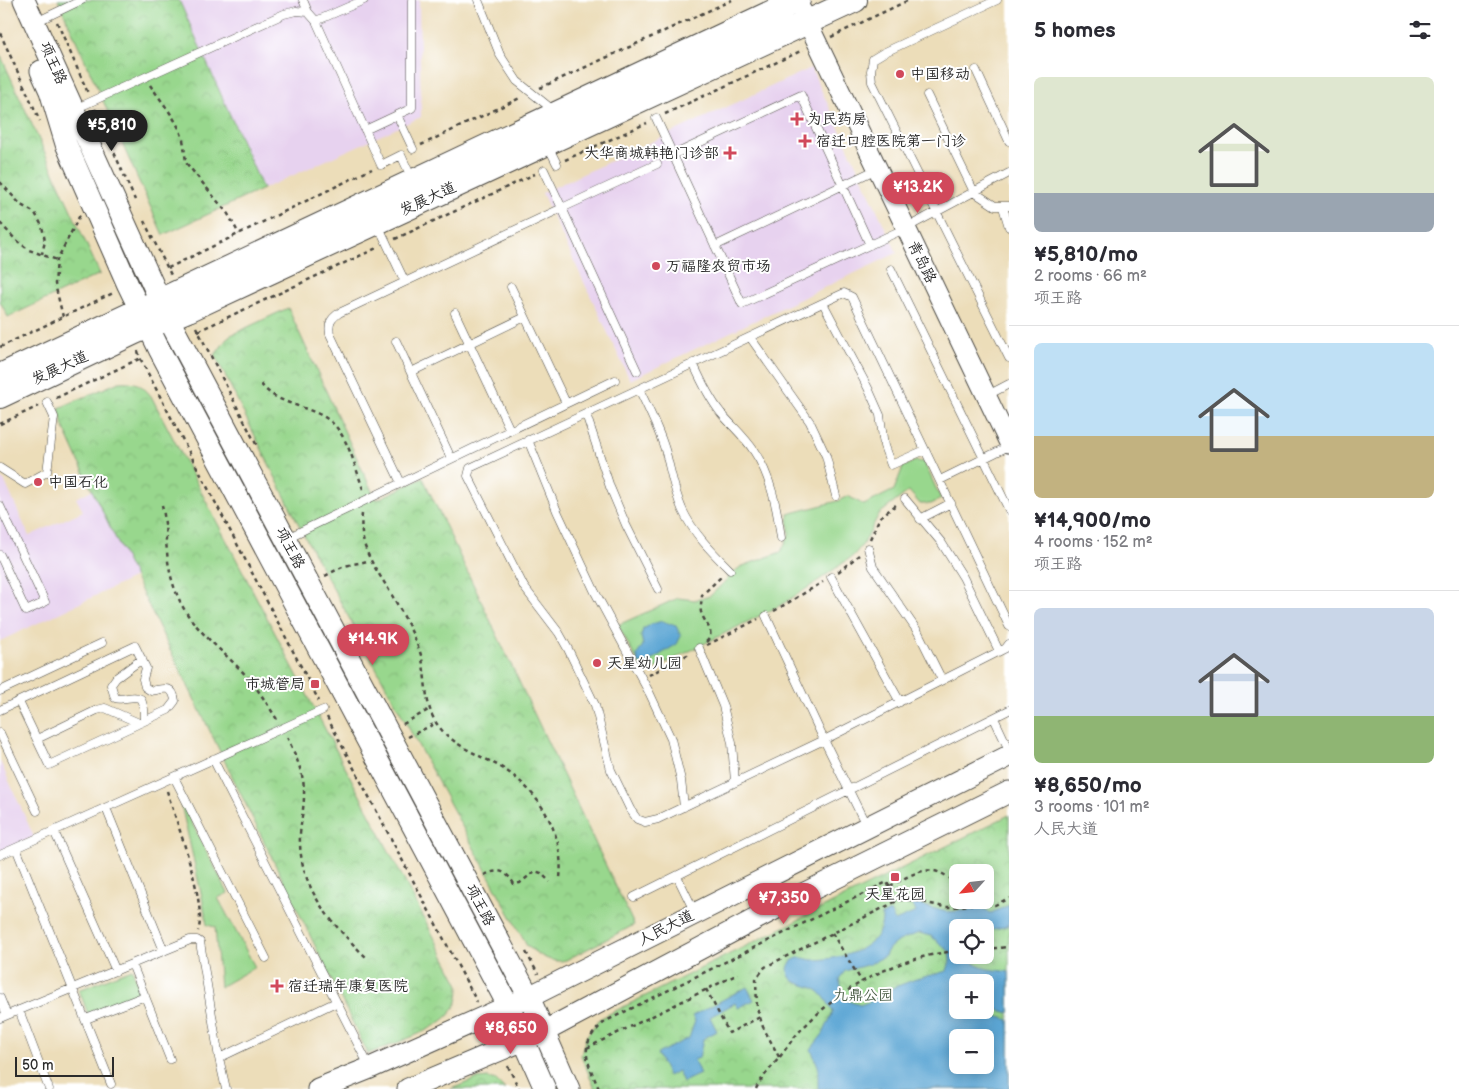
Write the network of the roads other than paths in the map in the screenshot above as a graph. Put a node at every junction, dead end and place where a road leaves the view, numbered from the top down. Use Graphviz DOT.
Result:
graph roads {
  1 [pos="9,0"];
  2 [pos="24,0"];
  3 [pos="82,0"];
  4 [pos="303,0"];
  5 [pos="364,0"];
  6 [pos="412,0"];
  7 [pos="478,0"];
  8 [pos="797,0"];
  9 [pos="855,0"];
  10 [pos="997,0"];
  11 [pos="308,12"];
  12 [pos="316,21"];
  13 [pos="34,23"];
  14 [pos="812,33"];
  15 [pos="976,70"];
  16 [pos="927,95"];
  17 [pos="82,105"];
  18 [pos="557,113"];
  19 [pos="397,115"];
  20 [pos="656,118"];
  21 [pos="365,130"];
  22 [pos="1009,141"];
  23 [pos="547,143"];
  24 [pos="413,149"];
  25 [pos="673,155"];
  26 [pos="557,164"];
  27 [pos="657,164"];
  28 [pos="878,169"];
  29 [pos="544,170"];
  30 [pos="1009,173"];
  31 [pos="413,181"];
  32 [pos="843,185"];
  33 [pos="974,192"];
  34 [pos="1006,207"];
  35 [pos="562,208"];
  36 [pos="936,212"];
  37 [pos="1009,227"];
  38 [pos="906,228"];
  39 [pos="382,233"];
  40 [pos="870,244"];
  41 [pos="715,246"];
  42 [pos="891,269"];
  43 [pos="405,282"];
  44 [pos="511,287"];
  45 [pos="823,303"];
  46 [pos="455,313"];
  47 [pos="170,316"];
  48 [pos="526,317"];
  49 [pos="750,337"];
  50 [pos="396,341"];
  51 [pos="470,344"];
  52 [pos="1009,358"];
  53 [pos="693,363"];
  54 [pos="637,371"];
  55 [pos="411,372"];
  56 [pos="0,376"];
  57 [pos="615,380"];
  58 [pos="1009,384"];
  59 [pos="639,389"];
  60 [pos="0,396"];
  61 [pos="986,396"];
  62 [pos="47,402"];
  63 [pos="566,403"];
  64 [pos="586,414"];
  65 [pos="510,430"];
  66 [pos="528,440"];
  67 [pos="1009,444"];
  68 [pos="925,450"];
  69 [pos="452,458"];
  70 [pos="984,458"];
  71 [pos="0,468"];
  72 [pos="940,480"];
  73 [pos="401,482"];
  74 [pos="836,496"];
  75 [pos="905,499"];
  76 [pos="951,503"];
  77 [pos="0,506"];
  78 [pos="1009,510"];
  79 [pos="920,519"];
  80 [pos="781,538"];
  81 [pos="285,539"];
  82 [pos="868,548"];
  83 [pos="0,555"];
  84 [pos="730,570"];
  85 [pos="831,577"];
  86 [pos="658,590"];
  87 [pos="766,616"];
  88 [pos="1009,626"];
  89 [pos="102,643"];
  90 [pos="1009,644"];
  91 [pos="699,648"];
  92 [pos="1000,651"];
  93 [pos="142,659"];
  94 [pos="942,680"];
  95 [pos="0,691"];
  96 [pos="19,702"];
  97 [pos="900,702"];
  98 [pos="0,710"];
  99 [pos="323,710"];
  100 [pos="1009,710"];
  101 [pos="994,718"];
  102 [pos="141,722"];
  103 [pos="0,734"];
  104 [pos="37,739"];
  105 [pos="824,740"];
  106 [pos="1009,750"];
  107 [pos="1009,756"];
  108 [pos="213,759"];
  109 [pos="174,777"];
  110 [pos="735,782"];
  111 [pos="849,790"];
  112 [pos="1009,792"];
  113 [pos="684,807"];
  114 [pos="106,808"];
  115 [pos="37,812"];
  116 [pos="867,827"];
  117 [pos="54,831"];
  118 [pos="16,848"];
  119 [pos="0,855"];
  120 [pos="677,876"];
  121 [pos="634,897"];
  122 [pos="695,914"];
  123 [pos="164,951"];
  124 [pos="266,958"];
  125 [pos="132,964"];
  126 [pos="116,971"];
  127 [pos="74,988"];
  128 [pos="537,993"];
  129 [pos="145,996"];
  130 [pos="0,998"];
  131 [pos="336,1002"];
  132 [pos="509,1007"];
  133 [pos="18,1010"];
  134 [pos="4,1017"];
  135 [pos="86,1019"];
  136 [pos="545,1031"];
  137 [pos="524,1040"];
  138 [pos="219,1058"];
  139 [pos="170,1059"];
  140 [pos="370,1068"];
  141 [pos="112,1084"];
  142 [pos="223,1088"];
  143 [pos="49,1089"];
  144 [pos="318,1089"];
  145 [pos="408,1089"];
  146 [pos="545,1089"];
  147 [pos="569,1089"];
  1 -- 47 [label="main road, 项王路"];
  2 -- 13 [label="main road, 项王路"];
  3 -- 13 [label="lane"];
  4 -- 11 [label="lane"];
  5 -- 12 [label="lane"];
  6 -- 19 [label="lane"];
  7 -- 18 [label="lane"];
  8 -- 14 [label="street, 青岛路"];
  8 -- 18 [label="main road, 发展大道"];
  9 -- 14 [label="main road, 发展大道"];
  10 -- 36 [label="lane"];
  11 -- 12 [label="lane"];
  11 -- 17 [label="lane"];
  12 -- 21 [label="lane"];
  13 -- 17 [label="main road, 项王路"];
  14 -- 23 [label="main road, 发展大道"];
  14 -- 28 [label="street, 青岛路"];
  15 -- 22 [label="lane"];
  16 -- 33 [label="lane"];
  17 -- 47 [label="main road, 项王路"];
  18 -- 31 [label="main road, 发展大道"];
  19 -- 21 [label="lane"];
  19 -- 24 [label="lane"];
  20 -- 25 [label="lane"];
  21 -- 31 [label="lane"];
  23 -- 26 [label="lane"];
  23 -- 39 [label="main road, 发展大道"];
  25 -- 32 [label="lane"];
  25 -- 41 [label="lane"];
  27 -- 35 [label="lane"];
  28 -- 32 [label="lane"];
  28 -- 38 [label="street, 青岛路"];
  29 -- 35 [label="lane"];
  30 -- 33 [label="lane"];
  31 -- 47 [label="main road, 发展大道"];
  32 -- 40 [label="lane"];
  32 -- 41 [label="lane"];
  33 -- 34 [label="lane"];
  33 -- 36 [label="lane"];
  34 -- 37 [label="lane"];
  35 -- 43 [label="lane"];
  35 -- 54 [label="lane"];
  36 -- 38 [label="lane"];
  36 -- 52 [label="lane"];
  38 -- 40 [label="lane"];
  38 -- 61 [label="street, 青岛路"];
  39 -- 43 [label="lane"];
  39 -- 47 [label="main road, 发展大道"];
  40 -- 41 [label="lane"];
  42 -- 70 [label="lane"];
  43 -- 73 [label="lane"];
  44 -- 48 [label="lane"];
  45 -- 49 [label="lane"];
  45 -- 68 [label="lane"];
  45 -- 68 [label="lane"];
  46 -- 51 [label="lane"];
  47 -- 56 [label="main road, 发展大道"];
  47 -- 60 [label="main road, 发展大道"];
  47 -- 81 [label="main road, 项王路"];
  47 -- 132 [label="main road, 项王路"];
  48 -- 51 [label="lane"];
  48 -- 63 [label="lane"];
  49 -- 53 [label="lane"];
  49 -- 74 [label="lane"];
  50 -- 55 [label="lane"];
  51 -- 55 [label="lane"];
  51 -- 65 [label="lane"];
  53 -- 59 [label="lane"];
  53 -- 80 [label="lane"];
  55 -- 69 [label="lane"];
  57 -- 63 [label="lane"];
  58 -- 61 [label="lane"];
  59 -- 64 [label="lane"];
  59 -- 84 [label="lane"];
  61 -- 67 [label="street, 青岛路"];
  62 -- 71 [label="lane"];
  63 -- 65 [label="lane"];
  64 -- 66 [label="lane"];
  64 -- 86 [label="lane"];
  65 -- 69 [label="lane"];
  66 -- 113 [label="lane"];
  66 -- 113 [label="lane"];
  67 -- 70 [label="lane"];
  68 -- 72 [label="lane"];
  69 -- 73 [label="lane"];
  70 -- 72 [label="lane"];
  70 -- 78 [label="lane"];
  72 -- 76 [label="lane"];
  73 -- 81 [label="lane"];
  75 -- 79 [label="lane"];
  76 -- 79 [label="lane"];
  76 -- 88 [label="lane"];
  77 -- 83 [label="lane"];
  79 -- 92 [label="lane"];
  81 -- 128 [label="main road, 项王路"];
  82 -- 94 [label="lane"];
  85 -- 97 [label="lane"];
  87 -- 105 [label="lane"];
  89 -- 95 [label="lane"];
  90 -- 92 [label="lane"];
  91 -- 110 [label="lane"];
  92 -- 94 [label="lane"];
  93 -- 96 [label="lane"];
  93 -- 102 [label="lane"];
  93 -- 102 [label="lane"];
  94 -- 97 [label="lane"];
  96 -- 98 [label="lane"];
  96 -- 104 [label="lane"];
  97 -- 105 [label="lane"];
  99 -- 108 [label="lane"];
  100 -- 101 [label="lane"];
  101 -- 106 [label="lane"];
  101 -- 111 [label="lane"];
  102 -- 104 [label="lane"];
  102 -- 104 [label="lane"];
  103 -- 115 [label="lane"];
  105 -- 110 [label="lane"];
  105 -- 111 [label="lane"];
  107 -- 116 [label="main road, 人民大道"];
  108 -- 109 [label="lane"];
  108 -- 131 [label="lane"];
  109 -- 114 [label="lane"];
  109 -- 124 [label="lane"];
  110 -- 113 [label="lane"];
  111 -- 116 [label="lane"];
  111 -- 120 [label="lane"];
  112 -- 136 [label="main road"];
  114 -- 117 [label="lane"];
  114 -- 123 [label="lane"];
  116 -- 122 [label="main road, 人民大道"];
  117 -- 118 [label="lane"];
  117 -- 126 [label="lane"];
  118 -- 119 [label="lane"];
  118 -- 127 [label="lane"];
  120 -- 121 [label="lane"];
  120 -- 122 [label="lane"];
  122 -- 128 [label="main road, 人民大道"];
  123 -- 125 [label="lane"];
  123 -- 138 [label="lane"];
  125 -- 126 [label="lane"];
  125 -- 129 [label="lane"];
  126 -- 127 [label="lane"];
  127 -- 133 [label="lane"];
  127 -- 135 [label="lane"];
  128 -- 132 [label="main road, 人民大道"];
  128 -- 136 [label="main road, 项王路"];
  129 -- 135 [label="lane"];
  129 -- 139 [label="lane"];
  130 -- 134 [label="lane"];
  131 -- 138 [label="lane"];
  131 -- 140 [label="lane"];
  132 -- 137 [label="main road, 项王路"];
  132 -- 140 [label="main road, 人民大道"];
  133 -- 134 [label="lane"];
  133 -- 143 [label="lane"];
  135 -- 141 [label="lane"];
  136 -- 137 [label="main road"];
  136 -- 147 [label="main road, 项王路"];
  137 -- 145 [label="main road"];
  137 -- 146 [label="main road, 项王路"];
  138 -- 142 [label="lane"];
  140 -- 144 [label="main road, 人民大道"];
}
